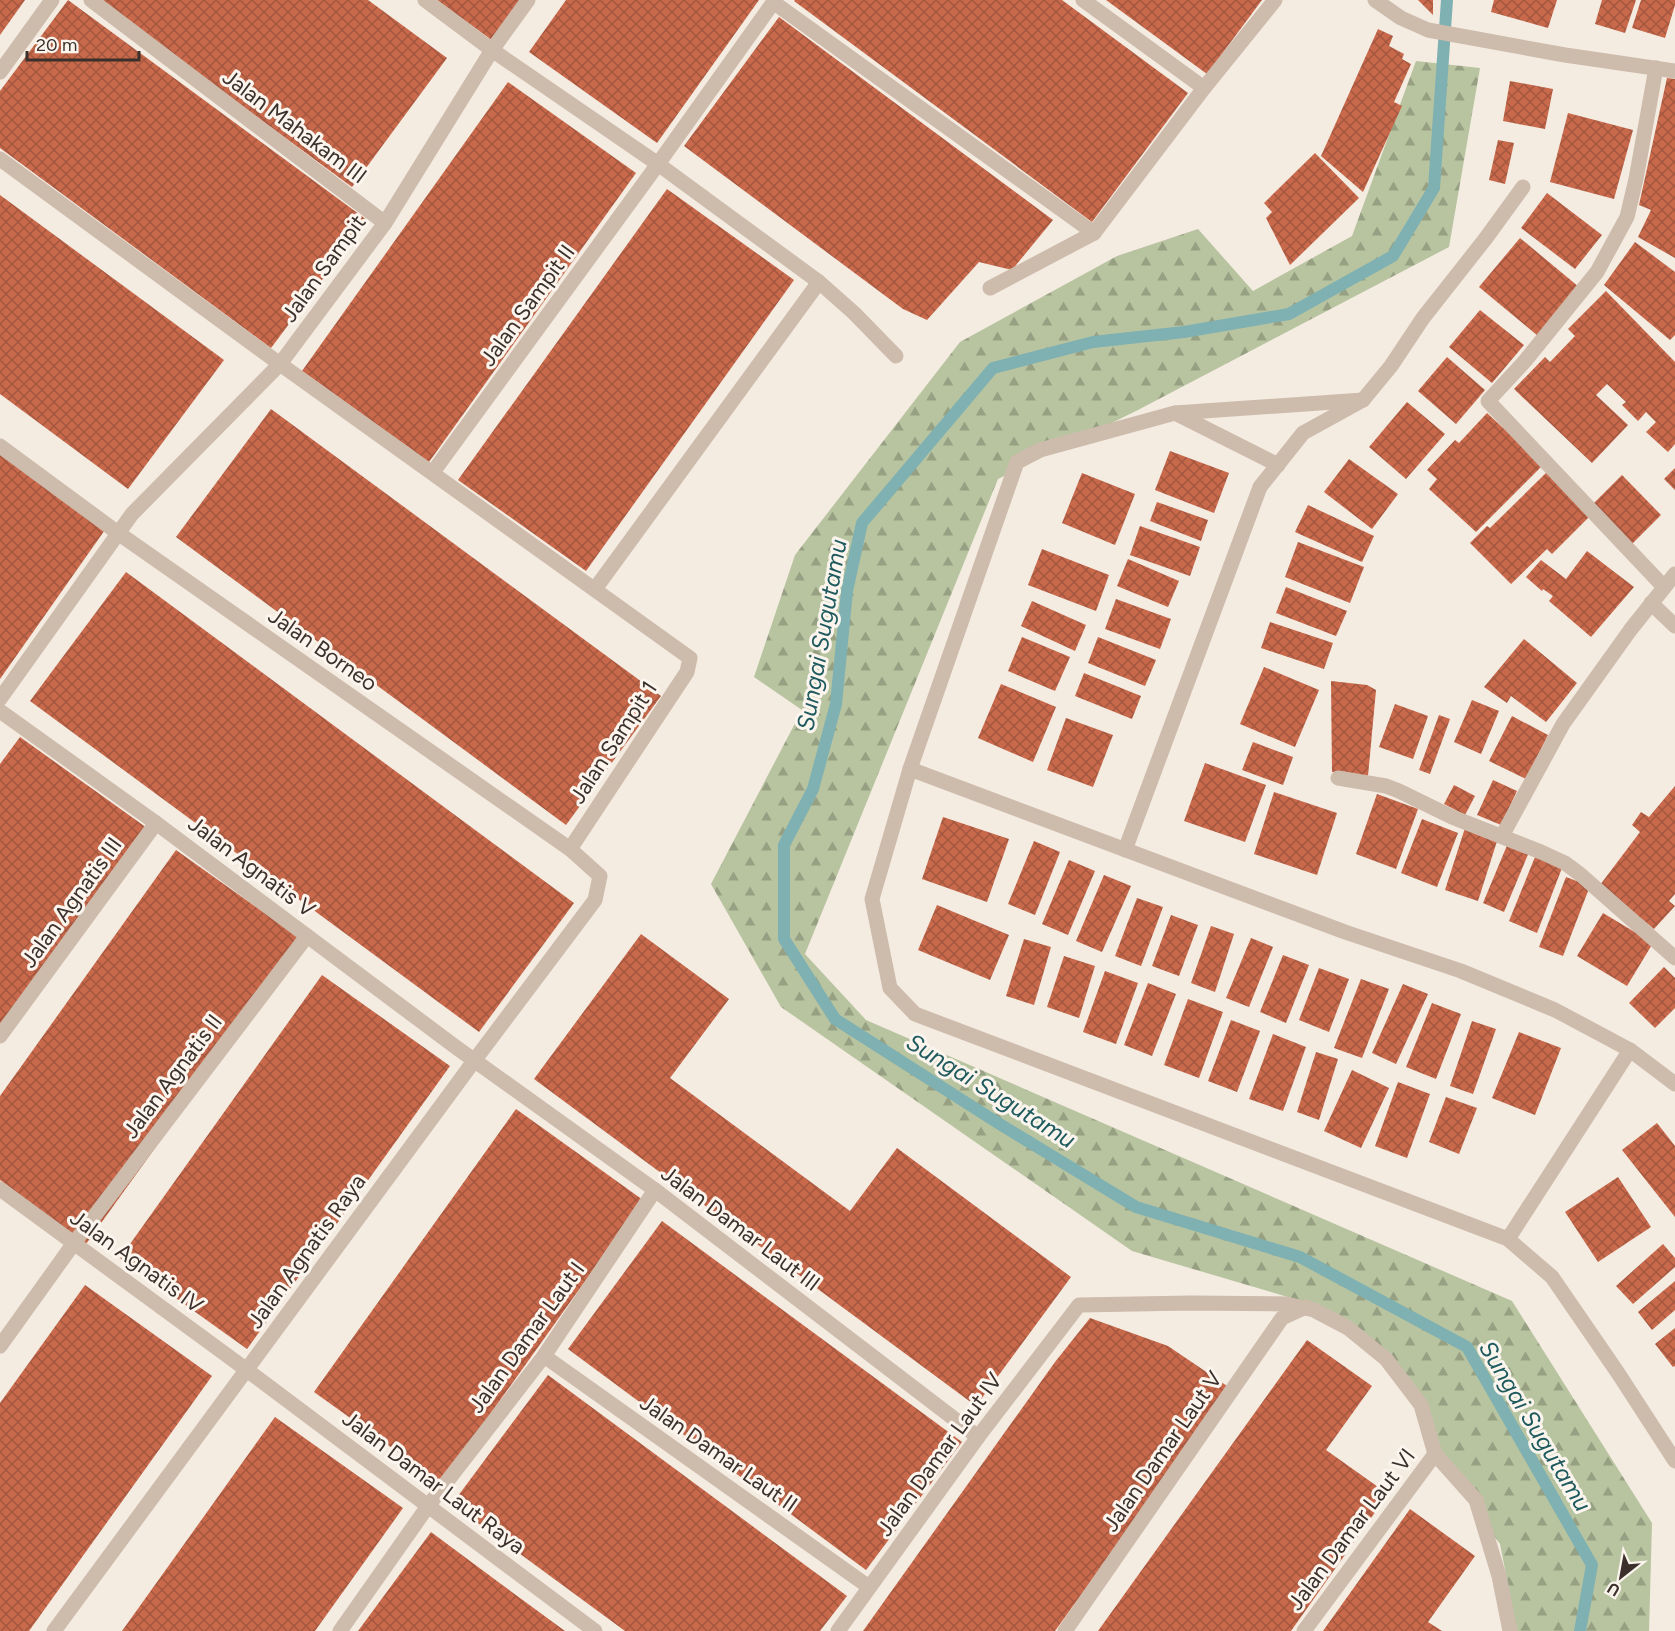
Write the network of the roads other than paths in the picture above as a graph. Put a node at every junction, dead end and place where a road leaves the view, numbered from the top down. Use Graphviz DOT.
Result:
graph roads {
  1 [pos="52,0"];
  2 [pos="91,0"];
  3 [pos="425,0"];
  4 [pos="528,0"];
  5 [pos="1083,0"];
  6 [pos="1275,0"];
  7 [pos="1375,0"];
  8 [pos="774,1"];
  9 [pos="492,50"];
  10 [pos="1656,68"];
  11 [pos="1675,71"];
  12 [pos="0,72"];
  13 [pos="1204,88"];
  14 [pos="0,159"];
  15 [pos="658,164"];
  16 [pos="1523,188"];
  17 [pos="385,223"];
  18 [pos="1094,233"];
  19 [pos="819,282"];
  20 [pos="990,288"];
  21 [pos="896,356"];
  22 [pos="280,364"];
  23 [pos="1363,400"];
  24 [pos="1175,413"];
  25 [pos="0,446"];
  26 [pos="1278,465"];
  27 [pos="433,472"];
  28 [pos="118,533"];
  29 [pos="1675,574"];
  30 [pos="1664,587"];
  31 [pos="595,589"];
  32 [pos="1651,603"];
  33 [pos="1675,626"];
  34 [pos="0,699"];
  35 [pos="0,711"];
  36 [pos="910,770"];
  37 [pos="1338,778"];
  38 [pos="156,823"];
  39 [pos="1502,836"];
  40 [pos="570,849"];
  41 [pos="1125,850"];
  42 [pos="595,900"];
  43 [pos="307,936"];
  44 [pos="1675,958"];
  45 [pos="0,1036"];
  46 [pos="1630,1050"];
  47 [pos="474,1061"];
  48 [pos="1675,1084"];
  49 [pos="0,1190"];
  50 [pos="655,1191"];
  51 [pos="1508,1239"];
  52 [pos="74,1243"];
  53 [pos="1306,1307"];
  54 [pos="0,1346"];
  55 [pos="544,1356"];
  56 [pos="246,1370"];
  57 [pos="978,1437"];
  58 [pos="1435,1454"];
  59 [pos="1675,1461"];
  60 [pos="428,1506"];
  61 [pos="868,1587"];
  62 [pos="54,1631"];
  63 [pos="340,1631"];
  64 [pos="595,1631"];
  65 [pos="838,1631"];
  66 [pos="1065,1631"];
  67 [pos="1304,1631"];
  68 [pos="1510,1631"];
  1 -- 12 [label="street"];
  2 -- 17 [label="street, Jalan Mahakam III"];
  3 -- 9 [label="street"];
  4 -- 9 [label="street, Jalan Sampit"];
  5 -- 13 [label="street"];
  6 -- 13 [label="street"];
  7 -- 10 [label="street"];
  8 -- 15 [label="street, Jalan Sampit II"];
  8 -- 18 [label="street"];
  9 -- 15 [label="street"];
  9 -- 17 [label="street, Jalan Sampit"];
  10 -- 11 [label="street"];
  10 -- 30 [label="street"];
  13 -- 18 [label="street"];
  14 -- 22 [label="street"];
  15 -- 19 [label="street"];
  15 -- 27 [label="street, Jalan Sampit II"];
  16 -- 23 [label="street"];
  17 -- 22 [label="street, Jalan Sampit"];
  18 -- 20 [label="street"];
  19 -- 21 [label="street"];
  19 -- 31 [label="street"];
  22 -- 27 [label="street"];
  22 -- 28 [label="street, Jalan Sampit"];
  23 -- 24 [label="street"];
  23 -- 26 [label="street"];
  24 -- 26 [label="street"];
  24 -- 36 [label="street"];
  25 -- 28 [label="street, Jalan Borneo"];
  26 -- 41 [label="street"];
  27 -- 31 [label="street"];
  28 -- 34 [label="street, Jalan Sampit"];
  28 -- 40 [label="street, Jalan Borneo"];
  29 -- 30 [label="street"];
  30 -- 32 [label="street"];
  31 -- 40 [label="street, Jalan Sampit 1"];
  32 -- 33 [label="street"];
  32 -- 39 [label="street"];
  35 -- 38 [label="street, Jalan Agnatis V"];
  36 -- 41 [label="street"];
  36 -- 51 [label="street"];
  37 -- 39 [label="street"];
  38 -- 43 [label="street, Jalan Agnatis V"];
  38 -- 45 [label="street, Jalan Agnatis III"];
  39 -- 44 [label="street"];
  40 -- 42 [label="street, Jalan Borneo"];
  41 -- 46 [label="street"];
  42 -- 47 [label="street, Jalan Agnatis Raya"];
  43 -- 47 [label="street, Jalan Agnatis V"];
  43 -- 52 [label="street, Jalan Agnatis II"];
  46 -- 48 [label="street"];
  46 -- 51 [label="street"];
  47 -- 50 [label="street, Jalan Damar Laut III"];
  47 -- 56 [label="street, Jalan Agnatis Raya"];
  49 -- 52 [label="street, Jalan Agnatis IV"];
  50 -- 55 [label="street, Jalan Damar Laut I"];
  50 -- 57 [label="street, Jalan Damar Laut III"];
  51 -- 59 [label="street"];
  52 -- 54 [label="street"];
  52 -- 56 [label="street, Jalan Agnatis IV"];
  53 -- 57 [label="street, Jalan Damar Laut IV"];
  53 -- 58 [label="street"];
  53 -- 66 [label="street, Jalan Damar Laut V"];
  55 -- 60 [label="street, Jalan Damar Laut I"];
  55 -- 61 [label="street, Jalan Damar Laut II"];
  56 -- 60 [label="street, Jalan Damar Laut Raya"];
  56 -- 62 [label="street, Jalan Agnatis Raya"];
  57 -- 61 [label="street, Jalan Damar Laut IV"];
  58 -- 67 [label="street, Jalan Damar Laut VI"];
  58 -- 68 [label="street"];
  60 -- 63 [label="street, Jalan Damar Laut I"];
  60 -- 64 [label="street, Jalan Damar Laut Raya"];
  61 -- 65 [label="street, Jalan Damar Laut IV"];
}
